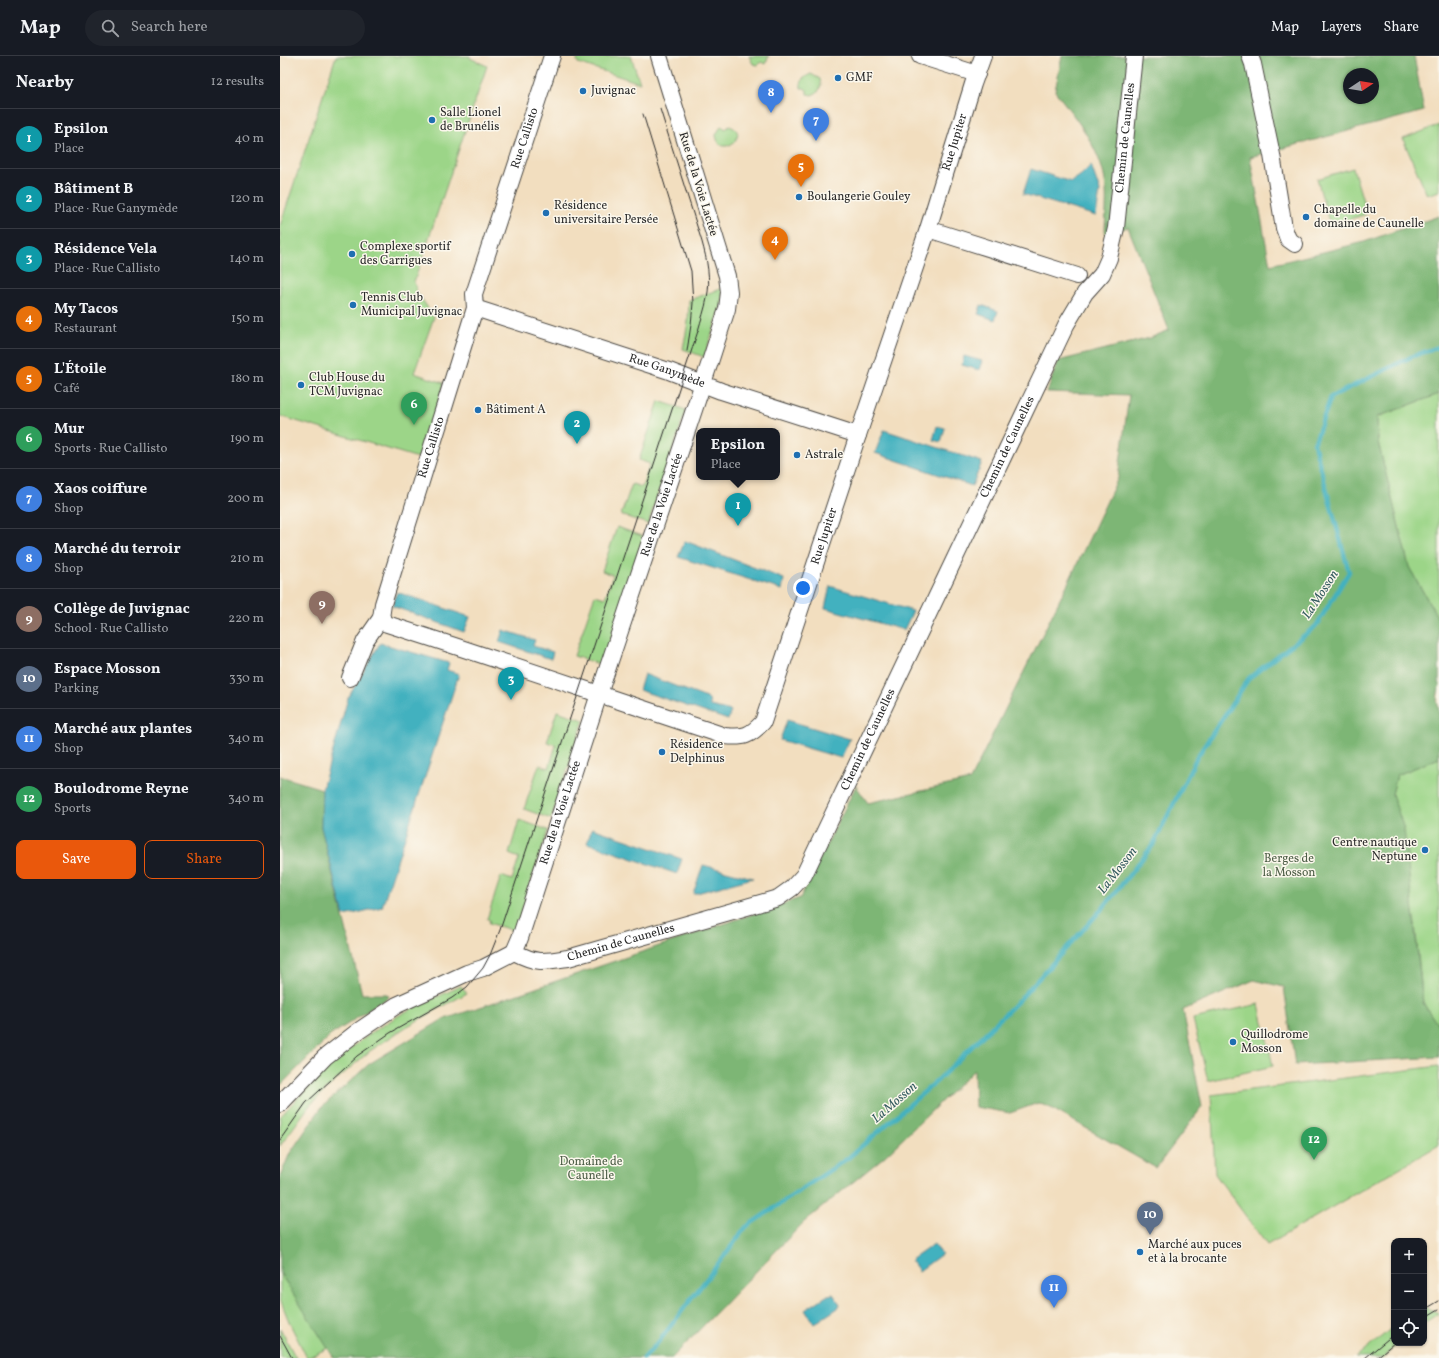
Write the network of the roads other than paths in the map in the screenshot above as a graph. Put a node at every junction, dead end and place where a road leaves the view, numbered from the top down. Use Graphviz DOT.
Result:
graph roads {
  1 [pos="552,56"];
  2 [pos="659,56"];
  3 [pos="920,56"];
  4 [pos="984,56"];
  5 [pos="1134,56"];
  6 [pos="1250,56"];
  7 [pos="977,74"];
  8 [pos="928,229"];
  9 [pos="1295,244"];
  10 [pos="1077,276"];
  11 [pos="476,308"];
  12 [pos="703,384"];
  13 [pos="858,435"];
  14 [pos="381,618"];
  15 [pos="350,678"];
  16 [pos="599,694"];
  17 [pos="514,952"];
  18 [pos="280,1104"];
  1 -- 11 [label="street, Rue Callisto"];
  2 -- 12 [label="street, Rue de la Voie Lactée"];
  3 -- 7 [label="street"];
  4 -- 7 [label="street, Rue Jupiter"];
  5 -- 17 [label="street, Chemin de Caunelles"];
  6 -- 9 [label="street"];
  7 -- 8 [label="street, Rue Jupiter"];
  8 -- 10 [label="street"];
  8 -- 13 [label="street, Rue Jupiter"];
  11 -- 12 [label="street, Rue Ganymède"];
  11 -- 14 [label="street, Rue Callisto"];
  12 -- 13 [label="street, Rue Ganymède"];
  12 -- 16 [label="street, Rue de la Voie Lactée"];
  13 -- 16 [label="street, Rue Jupiter"];
  14 -- 15 [label="street"];
  14 -- 16 [label="street"];
  16 -- 17 [label="street, Rue de la Voie Lactée"];
  17 -- 18 [label="street"];
}
